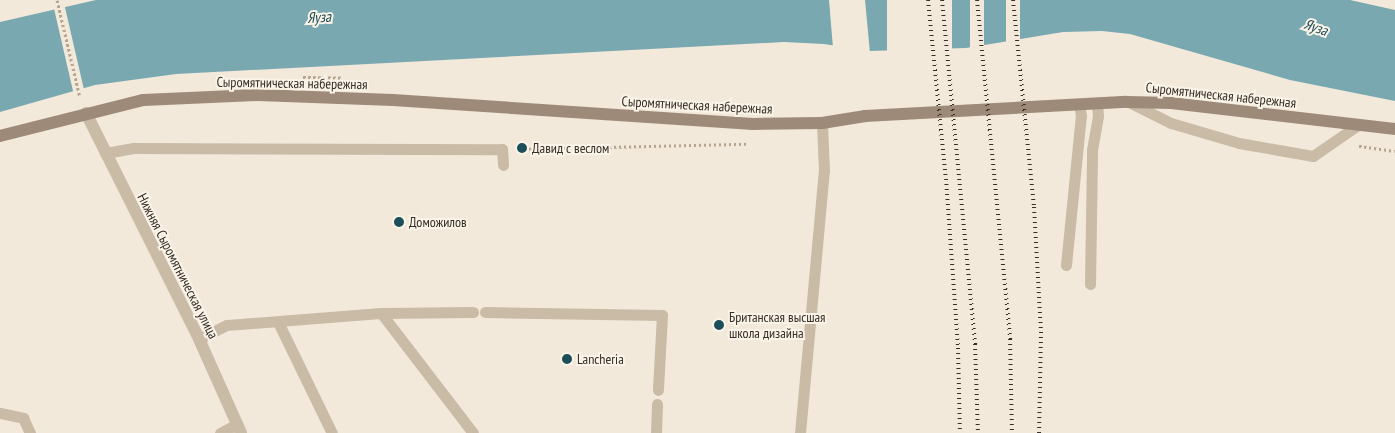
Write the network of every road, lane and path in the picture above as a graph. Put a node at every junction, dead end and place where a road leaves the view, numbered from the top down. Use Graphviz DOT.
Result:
graph roads {
  1 [pos="57,1"];
  2 [pos="80,96"];
  3 [pos="1128,102"];
  4 [pos="1097,103"];
  5 [pos="1079,104"];
  6 [pos="86,113"];
  7 [pos="822,123"];
  8 [pos="1358,125"];
  9 [pos="1395,129"];
  10 [pos="0,136"];
  11 [pos="1339,136"];
  12 [pos="755,143"];
  13 [pos="502,149"];
  14 [pos="1395,151"];
  15 [pos="105,153"];
  16 [pos="503,165"];
  17 [pos="1066,265"];
  18 [pos="1090,284"];
  19 [pos="381,312"];
  20 [pos="278,322"];
  21 [pos="199,339"];
  22 [pos="658,390"];
  23 [pos="657,404"];
  24 [pos="0,413"];
  25 [pos="239,428"];
  26 [pos="30,433"];
  27 [pos="220,433"];
  28 [pos="332,433"];
  29 [pos="473,433"];
  30 [pos="656,433"];
  31 [pos="800,433"];
  1 -- 2 [label="path"];
  3 -- 4 [label="main road, Сыромятническая набережная"];
  3 -- 8 [label="main road, Сыромятническая набережная"];
  3 -- 11 [label="lane"];
  4 -- 5 [label="main road, Сыромятническая набережная"];
  4 -- 18 [label="lane"];
  5 -- 7 [label="main road, Сыромятническая набережная"];
  5 -- 17 [label="lane"];
  6 -- 7 [label="main road, Сыромятническая набережная"];
  6 -- 10 [label="main road, Сыромятническая набережная"];
  6 -- 15 [label="street, Нижняя Сыромятническая улица"];
  7 -- 31 [label="lane"];
  8 -- 9 [label="main road, Сыромятническая набережная"];
  8 -- 11 [label="lane"];
  11 -- 14 [label="path"];
  12 -- 13 [label="path"];
  13 -- 15 [label="lane"];
  13 -- 16 [label="lane"];
  15 -- 21 [label="street, Нижняя Сыромятническая улица"];
  19 -- 20 [label="lane"];
  19 -- 22 [label="lane"];
  19 -- 29 [label="lane"];
  20 -- 21 [label="lane"];
  20 -- 28 [label="lane"];
  21 -- 25 [label="street, Нижняя Сыромятническая улица"];
  23 -- 30 [label="lane"];
  24 -- 26 [label="lane"];
  25 -- 27 [label="lane"];
}
